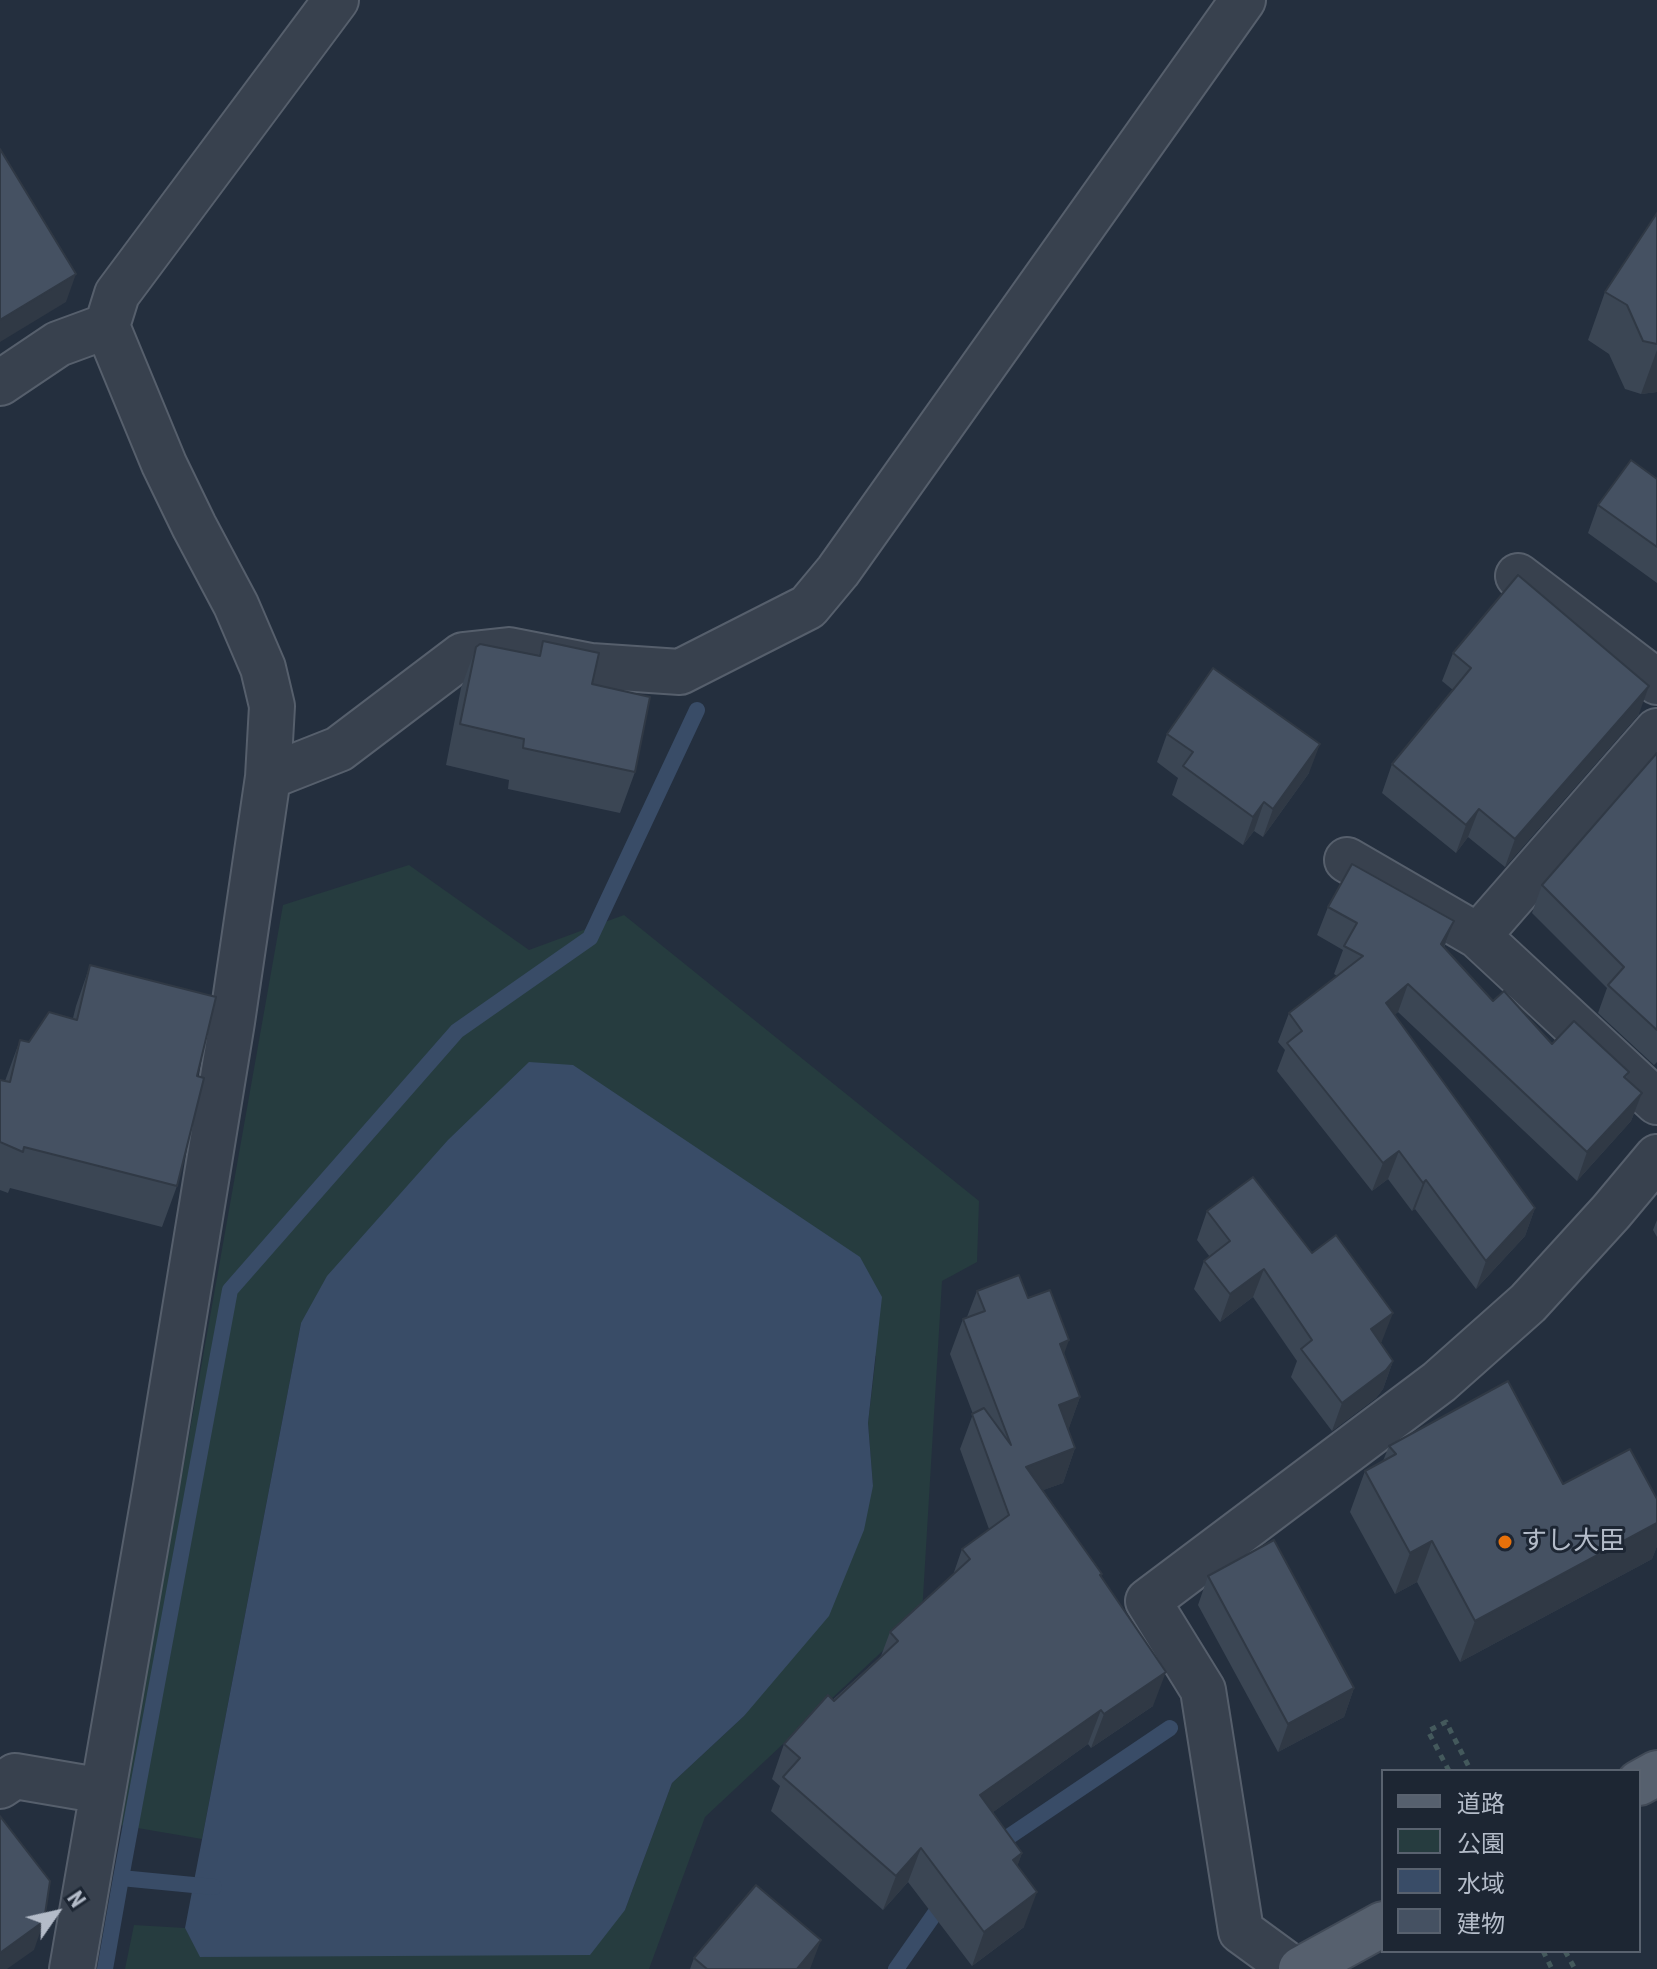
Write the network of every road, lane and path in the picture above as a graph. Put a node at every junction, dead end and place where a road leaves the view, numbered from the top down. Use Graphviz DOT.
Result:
graph roads {
  1 [pos="336,0"];
  2 [pos="1243,0"];
  3 [pos="107,326"];
  4 [pos="0,383"];
  5 [pos="1518,576"];
  6 [pos="1657,682"];
  7 [pos="1657,731"];
  8 [pos="268,777"];
  9 [pos="1347,860"];
  10 [pos="1478,936"];
  11 [pos="1657,1102"];
  12 [pos="1657,1157"];
  13 [pos="1448,1769"];
  14 [pos="1470,1769"];
  15 [pos="0,1786"];
  16 [pos="103,1791"];
  17 [pos="1381,1925"];
  18 [pos="72,1969"];
  19 [pos="1293,1969"];
  20 [pos="1301,1969"];
  1 -- 3 [label="street"];
  2 -- 8 [label="street"];
  3 -- 4 [label="street"];
  3 -- 8 [label="street"];
  5 -- 6 [label="street"];
  7 -- 10 [label="street"];
  8 -- 16 [label="street"];
  9 -- 10 [label="street"];
  10 -- 11 [label="street"];
  12 -- 19 [label="street"];
  13 -- 14 [label="path"];
  15 -- 16 [label="street"];
  16 -- 18 [label="street"];
  17 -- 20 [label="main road"];
}
